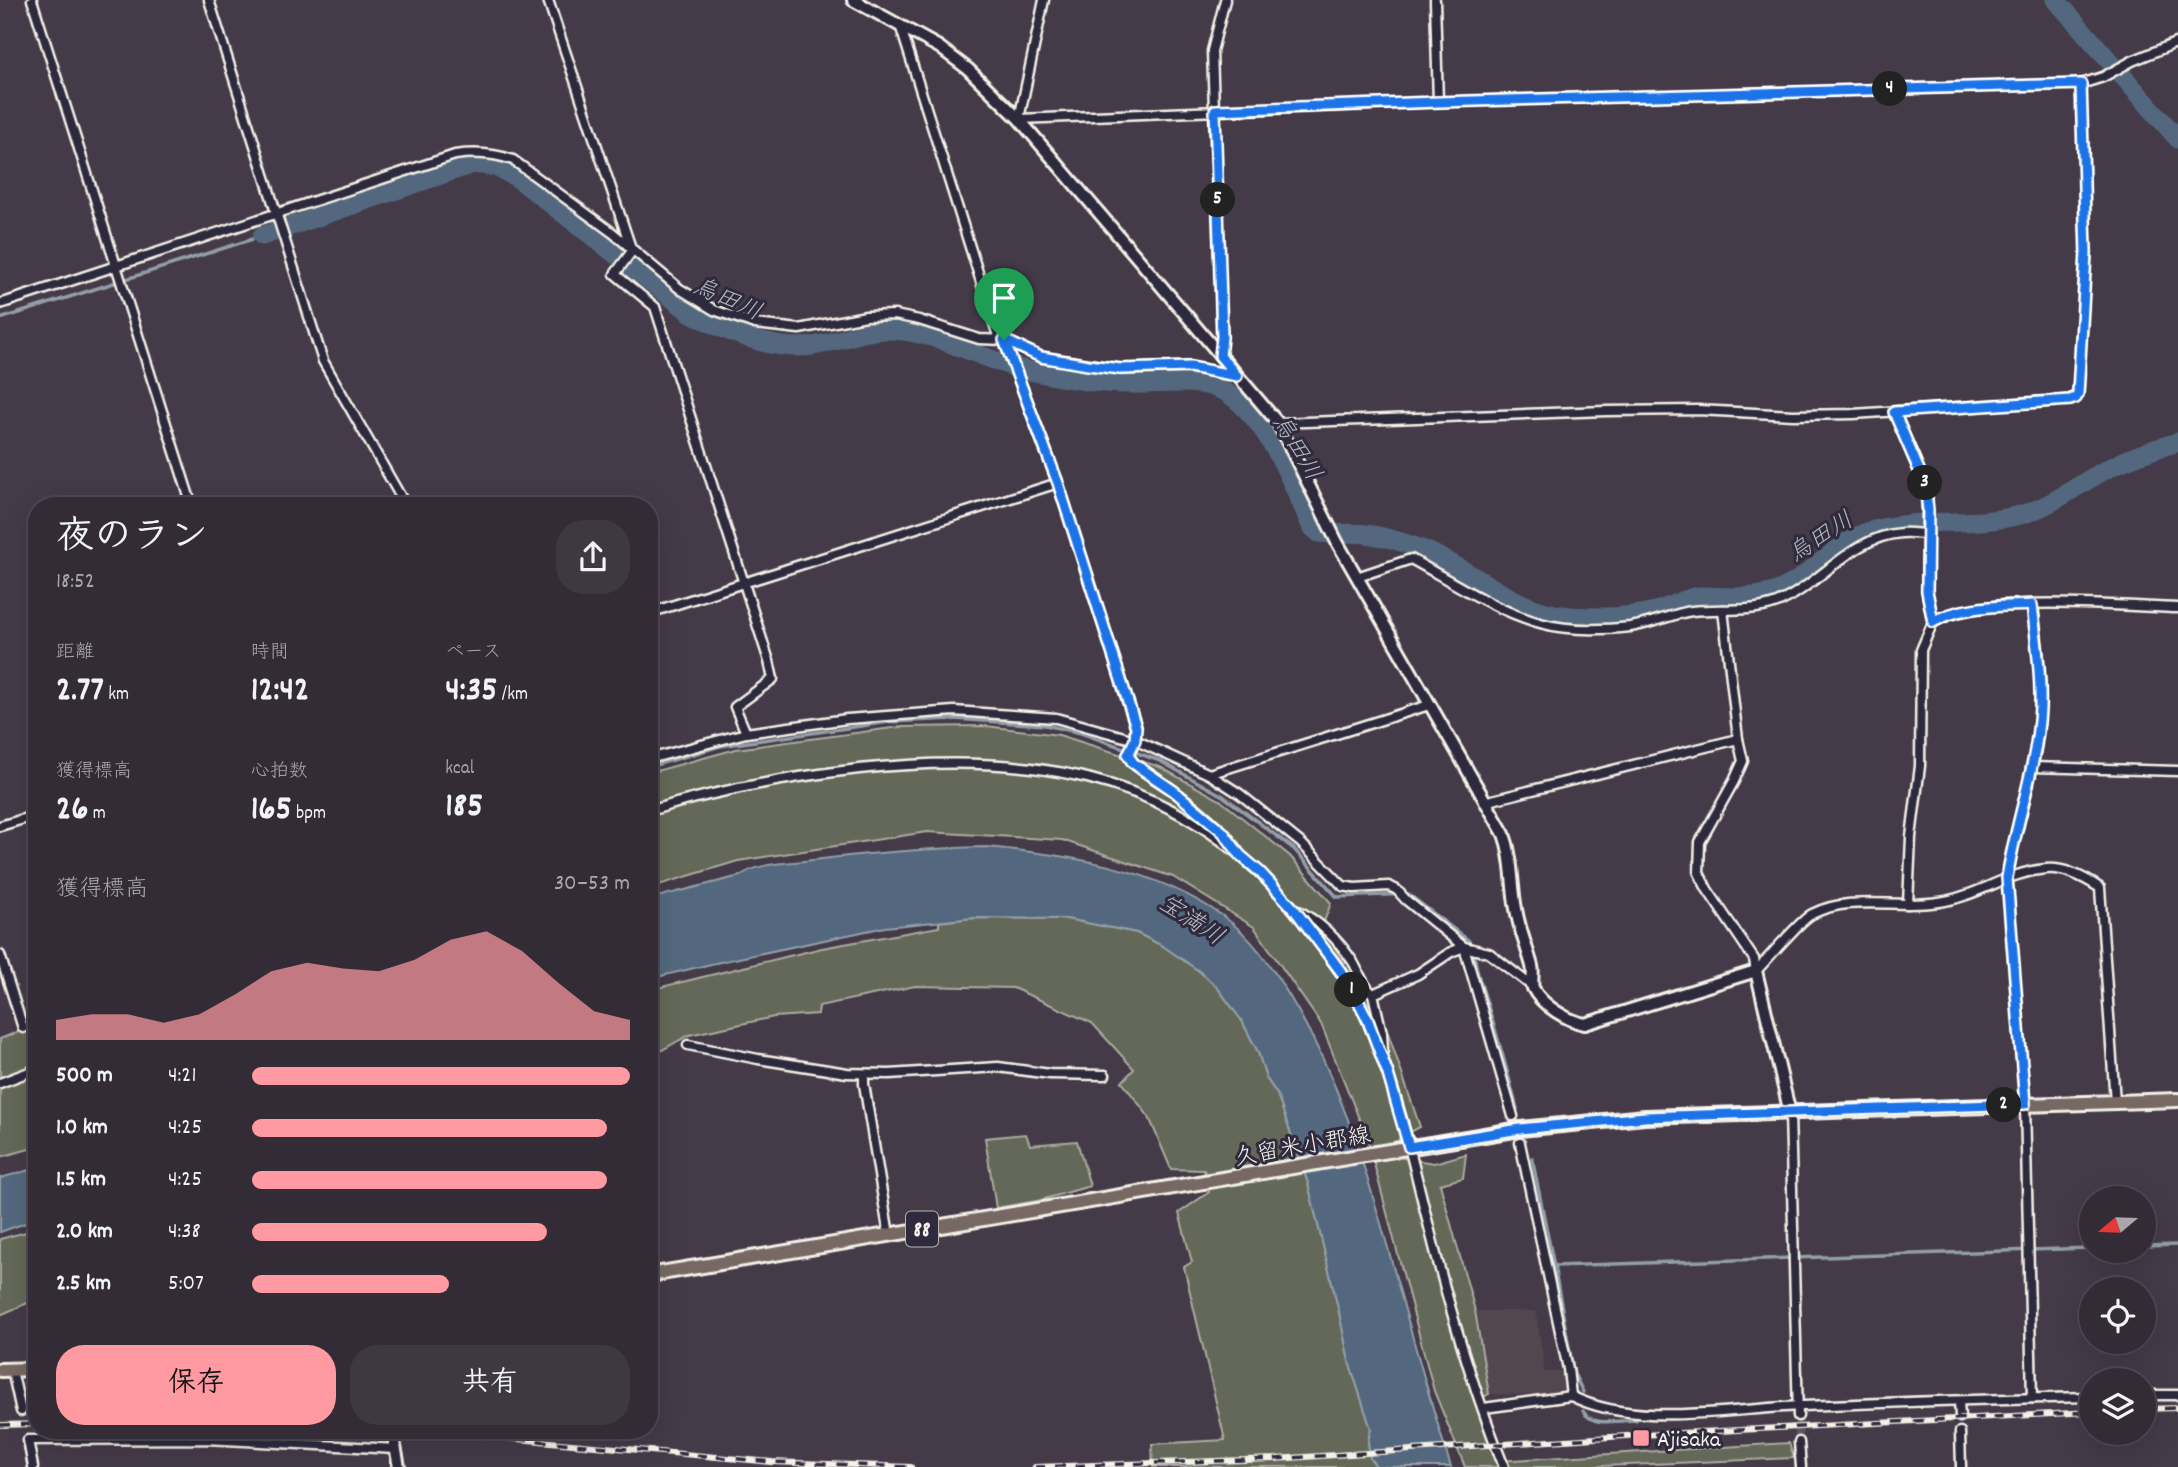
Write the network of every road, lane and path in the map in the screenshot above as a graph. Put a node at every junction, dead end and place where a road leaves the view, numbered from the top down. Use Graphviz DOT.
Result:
graph roads {
  1 [pos="32,0"];
  2 [pos="209,0"];
  3 [pos="548,0"];
  4 [pos="1044,0"];
  5 [pos="1225,0"];
  6 [pos="1435,0"];
  7 [pos="856,1"];
  8 [pos="899,24"];
  9 [pos="2178,43"];
  10 [pos="2081,84"];
  11 [pos="1438,102"];
  12 [pos="1215,110"];
  13 [pos="1019,119"];
  14 [pos="277,218"];
  15 [pos="631,253"];
  16 [pos="116,270"];
  17 [pos="0,304"];
  18 [pos="1002,340"];
  19 [pos="1220,356"];
  20 [pos="1237,376"];
  21 [pos="1894,412"];
  22 [pos="1278,423"];
  23 [pos="1058,483"];
  24 [pos="189,497"];
  25 [pos="401,497"];
  26 [pos="1928,531"];
  27 [pos="1357,577"];
  28 [pos="744,582"];
  29 [pos="2032,605"];
  30 [pos="2178,608"];
  31 [pos="658,610"];
  32 [pos="1723,610"];
  33 [pos="1933,622"];
  34 [pos="1429,705"];
  35 [pos="746,733"];
  36 [pos="1738,739"];
  37 [pos="1135,740"];
  38 [pos="658,757"];
  39 [pos="2031,767"];
  40 [pos="2178,771"];
  41 [pos="1209,774"];
  42 [pos="1484,802"];
  43 [pos="658,808"];
  44 [pos="28,818"];
  45 [pos="0,826"];
  46 [pos="1240,855"];
  47 [pos="2007,878"];
  48 [pos="1908,904"];
  49 [pos="1294,909"];
  50 [pos="1464,947"];
  51 [pos="0,955"];
  52 [pos="1756,971"];
  53 [pos="1532,986"];
  54 [pos="1373,994"];
  55 [pos="23,1028"];
  56 [pos="688,1045"];
  57 [pos="1383,1060"];
  58 [pos="28,1072"];
  59 [pos="864,1074"];
  60 [pos="1105,1075"];
  61 [pos="0,1083"];
  62 [pos="2178,1100"];
  63 [pos="2115,1102"];
  64 [pos="2025,1104"];
  65 [pos="1790,1114"];
  66 [pos="1513,1116"];
  67 [pos="1520,1143"];
  68 [pos="1406,1148"];
  69 [pos="889,1235"];
  70 [pos="658,1274"];
  71 [pos="28,1369"];
  72 [pos="6,1370"];
  73 [pos="2156,1395"];
  74 [pos="2178,1395"];
  75 [pos="1571,1396"];
  76 [pos="2079,1397"];
  77 [pos="2032,1398"];
  78 [pos="1959,1401"];
  79 [pos="1799,1406"];
  80 [pos="1484,1408"];
  81 [pos="21,1411"];
  82 [pos="1798,1416"];
  83 [pos="1960,1417"];
  84 [pos="1959,1432"];
  85 [pos="394,1439"];
  86 [pos="1799,1442"];
  87 [pos="396,1449"];
  88 [pos="33,1467"];
  89 [pos="399,1467"];
  90 [pos="1504,1467"];
  91 [pos="1801,1467"];
  92 [pos="1961,1467"];
  1 -- 16 [label="street"];
  2 -- 14 [label="street"];
  3 -- 15 [label="street"];
  4 -- 13 [label="street"];
  5 -- 12 [label="street"];
  6 -- 11 [label="street"];
  7 -- 8 [label="street"];
  8 -- 13 [label="street"];
  8 -- 18 [label="street"];
  9 -- 10 [label="street"];
  10 -- 11 [label="street"];
  10 -- 21 [label="street"];
  11 -- 12 [label="street"];
  12 -- 13 [label="street"];
  12 -- 19 [label="street"];
  13 -- 19 [label="street"];
  14 -- 15 [label="street"];
  14 -- 16 [label="street"];
  14 -- 25 [label="street"];
  15 -- 18 [label="street"];
  15 -- 28 [label="street"];
  16 -- 17 [label="street"];
  16 -- 24 [label="street"];
  18 -- 20 [label="street"];
  18 -- 23 [label="street"];
  19 -- 20 [label="street"];
  20 -- 22 [label="street"];
  21 -- 22 [label="street"];
  21 -- 26 [label="street"];
  22 -- 27 [label="street"];
  23 -- 28 [label="street"];
  23 -- 37 [label="street"];
  26 -- 32 [label="street"];
  26 -- 33 [label="street"];
  27 -- 32 [label="street"];
  27 -- 34 [label="street"];
  28 -- 31 [label="street"];
  28 -- 35 [label="street"];
  29 -- 30 [label="street"];
  29 -- 33 [label="street"];
  29 -- 39 [label="street"];
  32 -- 36 [label="street"];
  33 -- 48 [label="street"];
  34 -- 41 [label="street"];
  34 -- 42 [label="street"];
  35 -- 37 [label="street"];
  35 -- 38 [label="street"];
  36 -- 42 [label="street"];
  36 -- 52 [label="street"];
  37 -- 41 [label="street"];
  37 -- 46 [label="street"];
  39 -- 40 [label="street"];
  39 -- 47 [label="street"];
  41 -- 50 [label="street"];
  42 -- 53 [label="street"];
  43 -- 46 [label="street"];
  44 -- 45 [label="street"];
  46 -- 49 [label="street"];
  47 -- 48 [label="street"];
  47 -- 63 [label="street"];
  47 -- 64 [label="street"];
  48 -- 52 [label="street"];
  49 -- 54 [label="street"];
  49 -- 57 [label="street"];
  50 -- 53 [label="street"];
  50 -- 54 [label="street"];
  50 -- 66 [label="street"];
  51 -- 55 [label="street"];
  52 -- 53 [label="street"];
  52 -- 65 [label="street"];
  54 -- 57 [label="street"];
  56 -- 59 [label="street"];
  57 -- 68 [label="street"];
  58 -- 61 [label="street"];
  59 -- 60 [label="street"];
  59 -- 69 [label="street"];
  62 -- 63 [label="main road, 久留米小郡線 / 88"];
  63 -- 64 [label="main road, 久留米小郡線 / 88"];
  64 -- 65 [label="main road, 久留米小郡線 / 88"];
  64 -- 77 [label="street"];
  65 -- 68 [label="main road, 久留米小郡線 / 88"];
  65 -- 79 [label="street"];
  67 -- 75 [label="street"];
  68 -- 69 [label="main road, 久留米小郡線 / 88"];
  68 -- 80 [label="street"];
  69 -- 70 [label="main road, 久留米小郡線 / 88"];
  71 -- 72 [label="main road"];
  72 -- 81 [label="street"];
  73 -- 74 [label="street"];
  75 -- 79 [label="street"];
  75 -- 80 [label="street"];
  76 -- 77 [label="street"];
  77 -- 78 [label="street"];
  78 -- 79 [label="street"];
  78 -- 83 [label="street"];
  79 -- 82 [label="street"];
  80 -- 90 [label="street"];
  84 -- 92 [label="street"];
  85 -- 87 [label="street"];
  86 -- 91 [label="street"];
  87 -- 88 [label="street"];
  87 -- 89 [label="street"];
}
